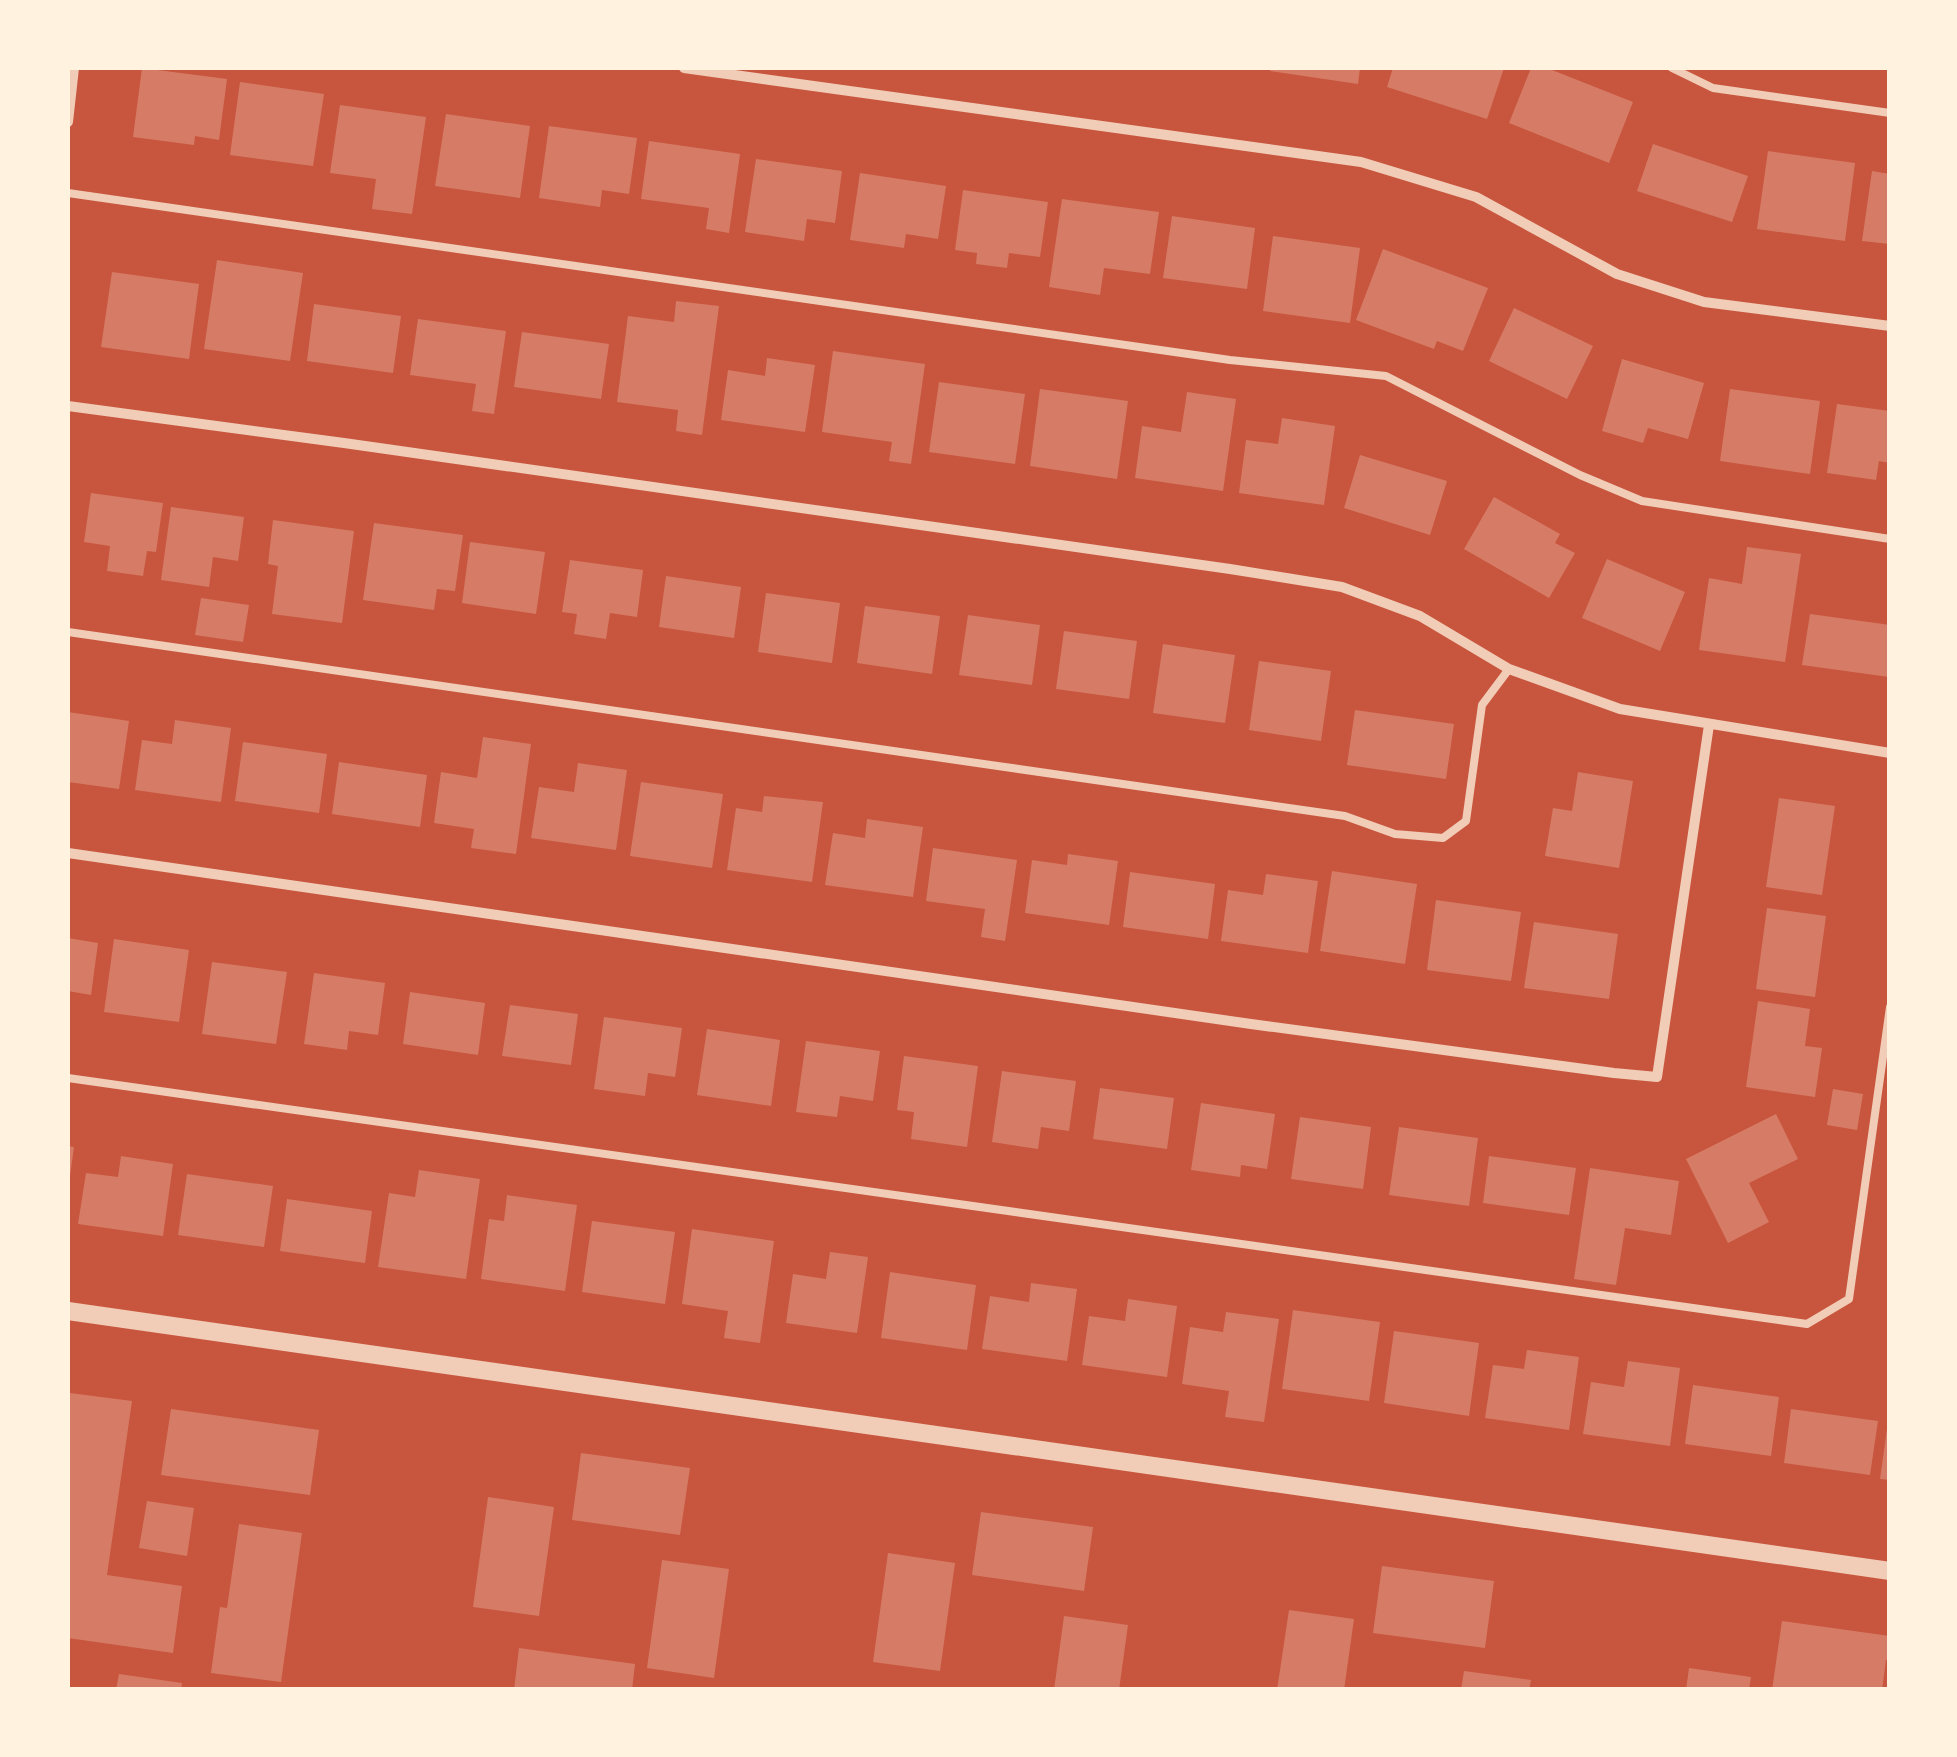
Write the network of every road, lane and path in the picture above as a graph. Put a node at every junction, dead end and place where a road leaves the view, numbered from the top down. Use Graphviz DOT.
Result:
graph roads {
  1 [pos="74,68"];
  2 [pos="684,68"];
  3 [pos="1672,68"];
  4 [pos="1890,113"];
  5 [pos="68,122"];
  6 [pos="68,194"];
  7 [pos="1890,326"];
  8 [pos="68,406"];
  9 [pos="1890,539"];
  10 [pos="68,632"];
  11 [pos="1509,669"];
  12 [pos="1709,725"];
  13 [pos="1890,753"];
  14 [pos="68,853"];
  15 [pos="1890,1007"];
  16 [pos="68,1078"];
  17 [pos="68,1311"];
  18 [pos="1890,1571"];
  1 -- 5 [label="street"];
  2 -- 7 [label="street"];
  3 -- 4 [label="lane"];
  6 -- 9 [label="lane"];
  8 -- 11 [label="street"];
  10 -- 11 [label="lane"];
  11 -- 12 [label="street"];
  12 -- 13 [label="street"];
  12 -- 14 [label="street"];
  15 -- 16 [label="lane"];
  17 -- 18 [label="street"];
}
